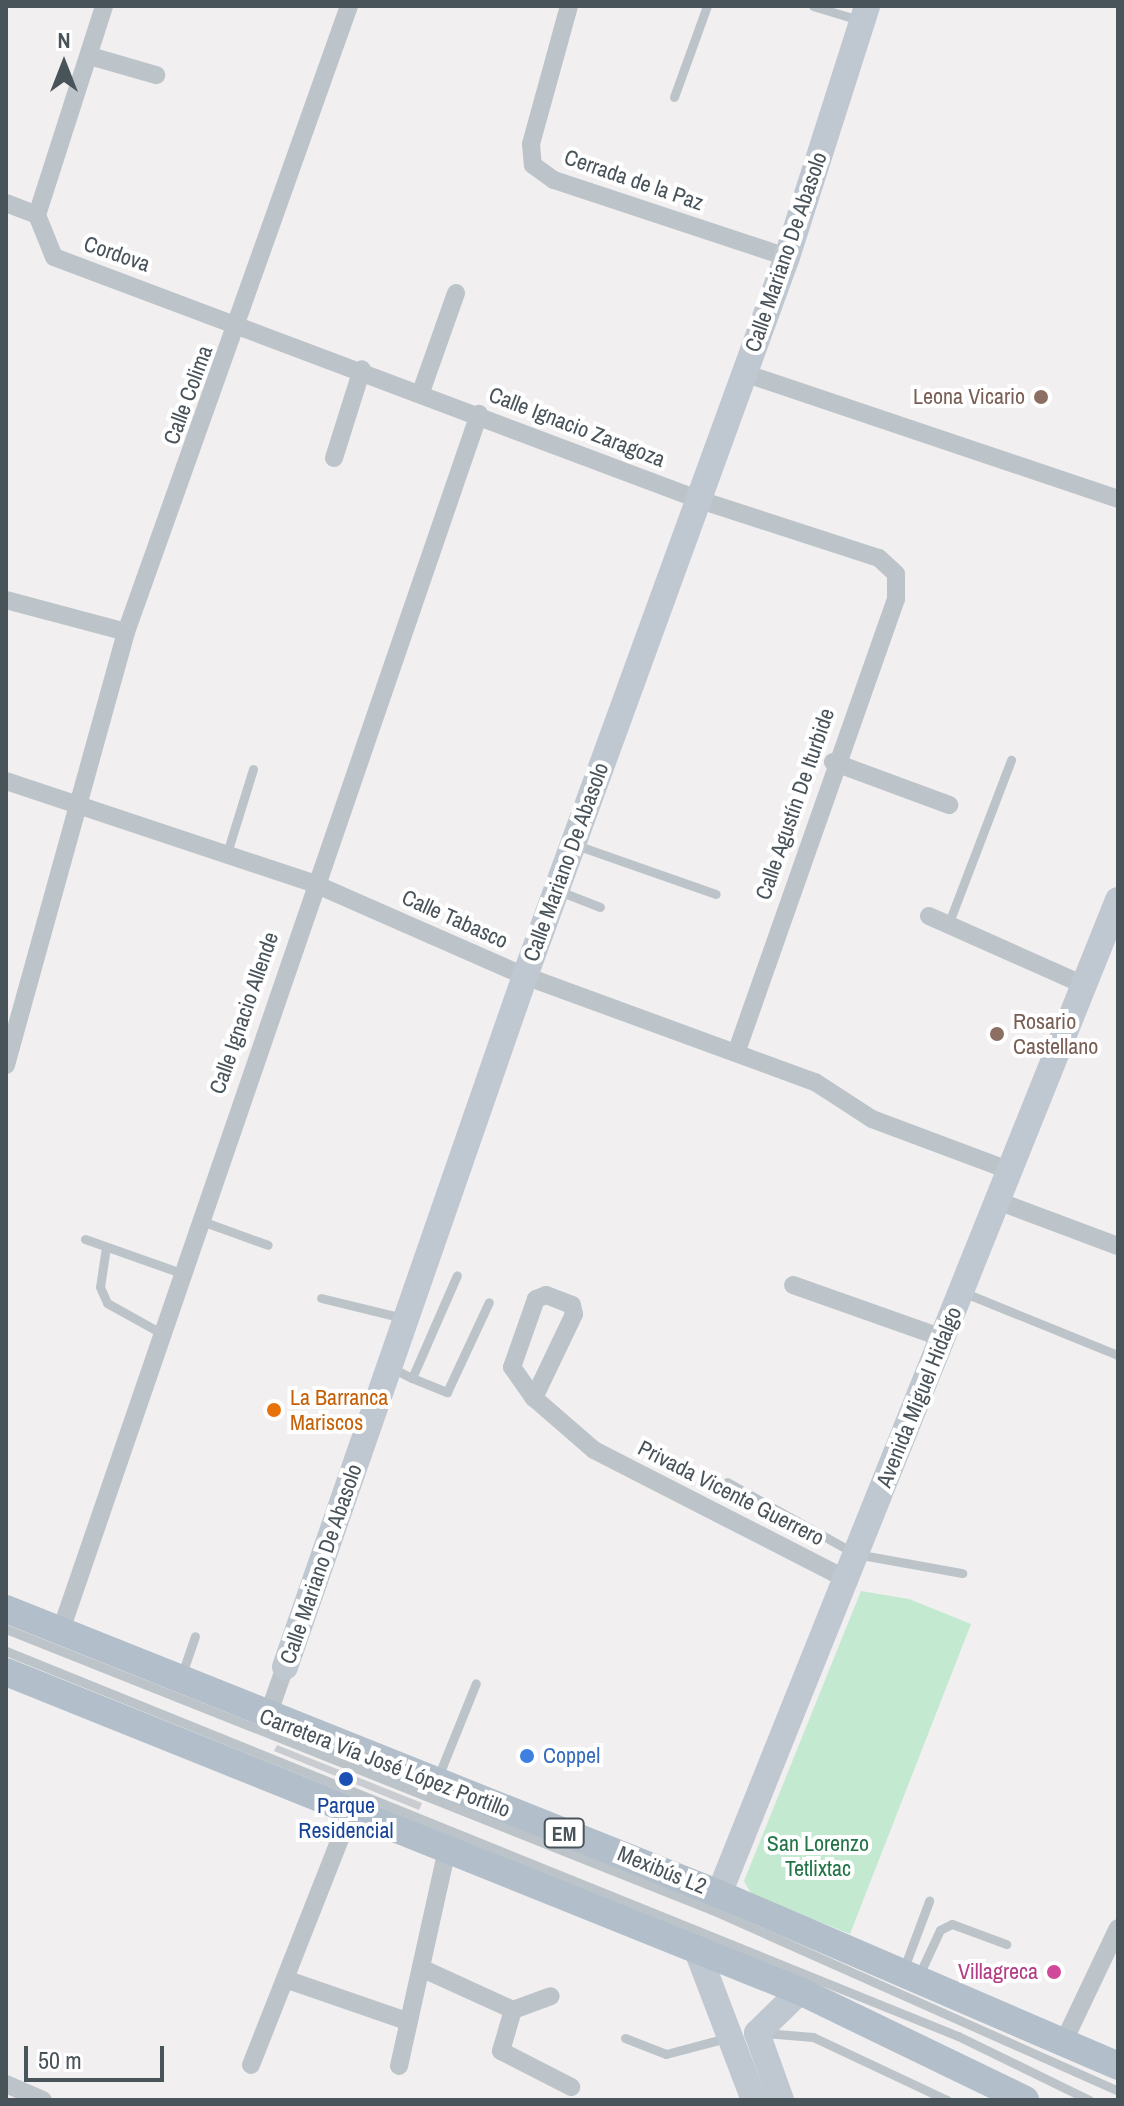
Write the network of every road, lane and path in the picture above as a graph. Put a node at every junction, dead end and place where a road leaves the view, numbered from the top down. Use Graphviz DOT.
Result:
graph roads {
  1 [pos="104,6"];
  2 [pos="349,6"];
  3 [pos="569,6"];
  4 [pos="707,6"];
  5 [pos="813,6"];
  6 [pos="865,14"];
  7 [pos="90,56"];
  8 [pos="156,75"];
  9 [pos="674,97"];
  10 [pos="6,203"];
  11 [pos="37,215"];
  12 [pos="787,257"];
  13 [pos="456,293"];
  14 [pos="240,323"];
  15 [pos="362,369"];
  16 [pos="744,373"];
  17 [pos="421,392"];
  18 [pos="479,414"];
  19 [pos="334,458"];
  20 [pos="697,499"];
  21 [pos="1118,499"];
  22 [pos="896,574"];
  23 [pos="6,600"];
  24 [pos="126,632"];
  25 [pos="1011,760"];
  26 [pos="833,762"];
  27 [pos="253,769"];
  28 [pos="6,781"];
  29 [pos="77,801"];
  30 [pos="949,805"];
  31 [pos="572,844"];
  32 [pos="227,853"];
  33 [pos="315,884"];
  34 [pos="556,889"];
  35 [pos="716,894"];
  36 [pos="1118,900"];
  37 [pos="600,907"];
  38 [pos="929,916"];
  39 [pos="948,925"];
  40 [pos="525,976"];
  41 [pos="1084,985"];
  42 [pos="737,1050"];
  43 [pos="6,1065"];
  44 [pos="1011,1171"];
  45 [pos="998,1201"];
  46 [pos="199,1220"];
  47 [pos="85,1239"];
  48 [pos="268,1245"];
  49 [pos="1118,1246"];
  50 [pos="106,1247"];
  51 [pos="181,1273"];
  52 [pos="457,1275"];
  53 [pos="793,1285"];
  54 [pos="962,1291"];
  55 [pos="321,1298"];
  56 [pos="489,1302"];
  57 [pos="406,1319"];
  58 [pos="161,1333"];
  59 [pos="943,1338"];
  60 [pos="1118,1355"];
  61 [pos="401,1372"];
  62 [pos="534,1398"];
  63 [pos="727,1482"];
  64 [pos="856,1554"];
  65 [pos="962,1573"];
  66 [pos="846,1579"];
  67 [pos="6,1609"];
  68 [pos="6,1629"];
  69 [pos="61,1630"];
  70 [pos="195,1636"];
  71 [pos="6,1651"];
  72 [pos="285,1667"];
  73 [pos="6,1672"];
  74 [pos="180,1680"];
  75 [pos="476,1683"];
  76 [pos="267,1718"];
  77 [pos="435,1784"];
  78 [pos="351,1811"];
  79 [pos="447,1849"];
  80 [pos="719,1894"];
  81 [pos="929,1901"];
  82 [pos="1118,1928"];
  83 [pos="1006,1944"];
  84 [pos="696,1948"];
  85 [pos="421,1968"];
  86 [pos="910,1974"];
  87 [pos="285,1979"];
  88 [pos="800,1991"];
  89 [pos="551,1996"];
  90 [pos="513,2010"];
  91 [pos="409,2022"];
  92 [pos="744,2035"];
  93 [pos="625,2038"];
  94 [pos="1064,2041"];
  95 [pos="251,2065"];
  96 [pos="399,2066"];
  97 [pos="1118,2066"];
  98 [pos="6,2084"];
  99 [pos="571,2087"];
  100 [pos="1118,2091"];
  101 [pos="43,2100"];
  102 [pos="754,2100"];
  103 [pos="781,2100"];
  104 [pos="947,2100"];
  105 [pos="1025,2100"];
  106 [pos="1089,2100"];
  1 -- 7 [label="street"];
  2 -- 14 [label="street, Calle Colima"];
  3 -- 12 [label="street, Cerrada de la Paz"];
  4 -- 9 [label="lane"];
  5 -- 6 [label="lane"];
  6 -- 12 [label="street, Calle Mariano De Abasolo"];
  7 -- 8 [label="street"];
  7 -- 11 [label="street"];
  10 -- 11 [label="street"];
  11 -- 14 [label="street, Cordova"];
  12 -- 16 [label="street, Calle Mariano De Abasolo"];
  13 -- 17 [label="street"];
  14 -- 15 [label="street, Calle Ignacio Zaragoza"];
  14 -- 24 [label="street, Calle Colima"];
  15 -- 17 [label="street, Calle Ignacio Zaragoza"];
  15 -- 19 [label="street"];
  16 -- 20 [label="street, Calle Mariano De Abasolo"];
  16 -- 21 [label="street"];
  17 -- 18 [label="street, Calle Ignacio Zaragoza"];
  18 -- 20 [label="street, Calle Ignacio Zaragoza"];
  18 -- 33 [label="street, Calle Ignacio Allende"];
  20 -- 22 [label="street, Calle Ignacio Zaragoza"];
  20 -- 31 [label="street, Calle Mariano De Abasolo"];
  22 -- 26 [label="street, Calle Agustín De Iturbide"];
  23 -- 24 [label="street"];
  24 -- 29 [label="street, Calle Colima"];
  25 -- 39 [label="lane"];
  26 -- 30 [label="street"];
  26 -- 42 [label="street, Calle Agustín De Iturbide"];
  27 -- 32 [label="lane"];
  28 -- 29 [label="street, Calle Tabasco"];
  29 -- 32 [label="street, Calle Tabasco"];
  29 -- 43 [label="street, Calle Colima"];
  31 -- 34 [label="street, Calle Mariano De Abasolo"];
  31 -- 35 [label="lane"];
  32 -- 33 [label="street, Calle Tabasco"];
  33 -- 40 [label="street, Calle Tabasco"];
  33 -- 46 [label="street, Calle Ignacio Allende"];
  34 -- 37 [label="lane"];
  34 -- 40 [label="street, Calle Mariano De Abasolo"];
  36 -- 41 [label="street, Avenida Miguel Hidalgo"];
  38 -- 39 [label="street"];
  39 -- 41 [label="street"];
  40 -- 42 [label="street, Calle Tabasco"];
  40 -- 57 [label="street, Calle Mariano De Abasolo"];
  41 -- 44 [label="street, Avenida Miguel Hidalgo"];
  42 -- 44 [label="street, Calle Tabasco"];
  44 -- 45 [label="street, Avenida Miguel Hidalgo"];
  45 -- 49 [label="street"];
  45 -- 54 [label="street, Avenida Miguel Hidalgo"];
  46 -- 48 [label="lane"];
  46 -- 51 [label="street, Calle Ignacio Allende"];
  47 -- 50 [label="lane"];
  50 -- 51 [label="lane"];
  50 -- 58 [label="lane"];
  51 -- 58 [label="street, Calle Ignacio Allende"];
  52 -- 61 [label="lane"];
  53 -- 59 [label="street"];
  54 -- 59 [label="street, Avenida Miguel Hidalgo"];
  54 -- 60 [label="lane"];
  55 -- 57 [label="lane"];
  56 -- 61 [label="lane"];
  57 -- 61 [label="street, Calle Mariano De Abasolo"];
  58 -- 69 [label="street, Calle Ignacio Allende"];
  59 -- 64 [label="street, Avenida Miguel Hidalgo"];
  61 -- 72 [label="street, Calle Mariano De Abasolo"];
  62 -- 62 [label="street, Privada Vicente Guerrero"];
  62 -- 66 [label="street, Privada Vicente Guerrero"];
  63 -- 64 [label="lane"];
  64 -- 65 [label="lane"];
  64 -- 66 [label="street, Avenida Miguel Hidalgo"];
  66 -- 80 [label="street, Avenida Miguel Hidalgo"];
  67 -- 69 [label="main road, Carretera Vía José López Portillo / EM"];
  68 -- 100 [label="lane, Mexibús L2"];
  69 -- 74 [label="main road, Carretera Vía José López Portillo / EM"];
  70 -- 74 [label="lane"];
  71 -- 106 [label="lane, Mexibús L2"];
  72 -- 76 [label="street, Calle Mariano De Abasolo"];
  73 -- 78 [label="main road"];
  74 -- 76 [label="main road, Carretera Vía José López Portillo / EM"];
  75 -- 77 [label="lane"];
  76 -- 77 [label="main road, Carretera Vía José López Portillo / EM"];
  77 -- 80 [label="main road, Carretera Vía José López Portillo / EM"];
  78 -- 79 [label="main road"];
  78 -- 87 [label="street"];
  79 -- 84 [label="main road"];
  79 -- 85 [label="street"];
  80 -- 86 [label="main road, Carretera Vía José López Portillo / EM"];
  81 -- 86 [label="lane"];
  82 -- 94 [label="street"];
  83 -- 86 [label="lane"];
  84 -- 88 [label="main road"];
  84 -- 92 [label="street"];
  85 -- 90 [label="street"];
  85 -- 91 [label="street"];
  86 -- 94 [label="main road, Carretera Vía José López Portillo / EM"];
  87 -- 91 [label="street"];
  87 -- 95 [label="street"];
  88 -- 92 [label="street"];
  88 -- 105 [label="main road"];
  89 -- 90 [label="street"];
  90 -- 99 [label="street"];
  91 -- 96 [label="street"];
  92 -- 93 [label="lane"];
  92 -- 102 [label="street"];
  92 -- 103 [label="street"];
  92 -- 104 [label="lane"];
  94 -- 97 [label="main road, Carretera Vía José López Portillo / EM"];
  98 -- 101 [label="street"];
}
